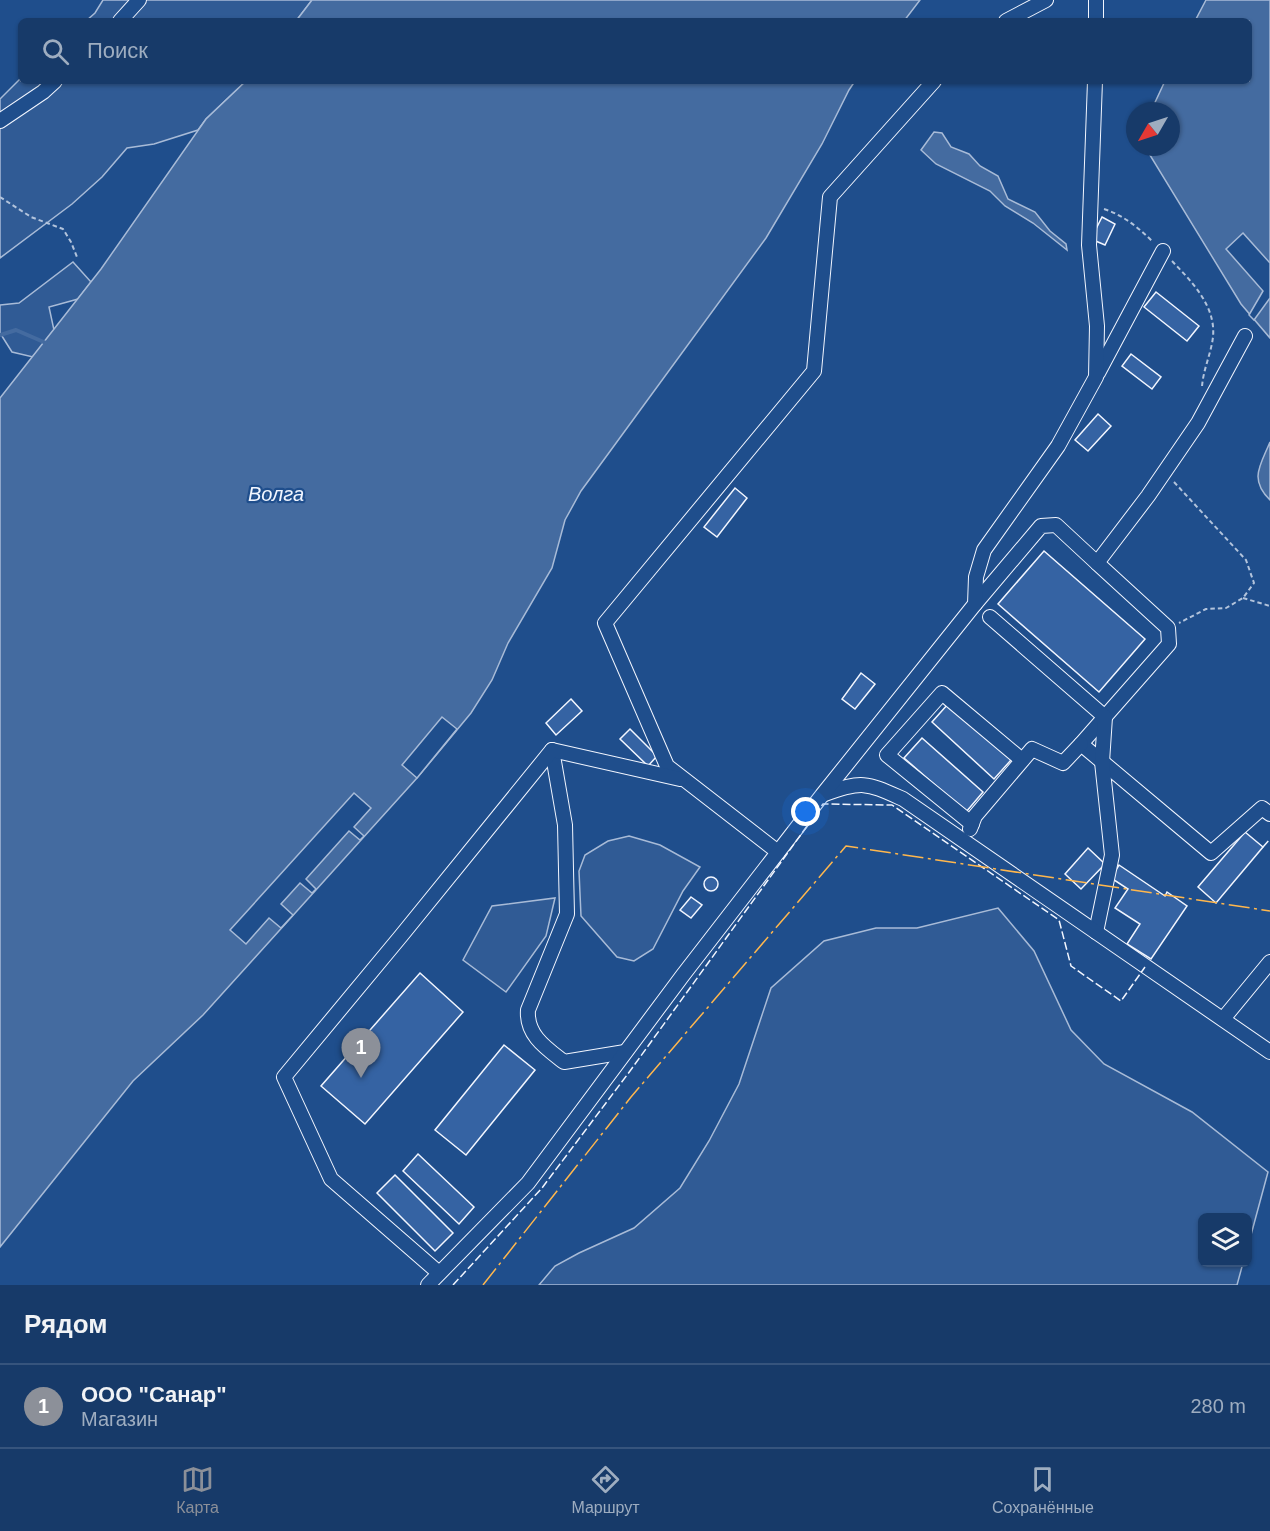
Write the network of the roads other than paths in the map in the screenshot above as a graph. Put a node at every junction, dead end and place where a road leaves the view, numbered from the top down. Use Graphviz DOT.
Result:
graph roads {
  1 [pos="139,0"];
  2 [pos="1046,0"];
  3 [pos="1096,0"];
  4 [pos="123,18"];
  5 [pos="1012,18"];
  6 [pos="1096,18"];
  7 [pos="52,84"];
  8 [pos="931,84"];
  9 [pos="1095,84"];
  10 [pos="0,121"];
  11 [pos="1162,251"];
  12 [pos="1245,336"];
  13 [pos="1096,377"];
  14 [pos="1097,563"];
  15 [pos="975,604"];
  16 [pos="990,617"];
  17 [pos="1105,717"];
  18 [pos="1082,744"];
  19 [pos="552,750"];
  20 [pos="1022,760"];
  21 [pos="1102,762"];
  22 [pos="685,781"];
  23 [pos="823,794"];
  24 [pos="1270,814"];
  25 [pos="972,824"];
  26 [pos="966,842"];
  27 [pos="778,852"];
  28 [pos="1096,932"];
  29 [pos="1270,962"];
  30 [pos="1223,1018"];
  31 [pos="625,1052"];
  32 [pos="1270,1052"];
  33 [pos="439,1273"];
  34 [pos="428,1285"];
  1 -- 4 [label="street"];
  2 -- 5 [label="street"];
  3 -- 6 [label="street"];
  7 -- 10 [label="street"];
  8 -- 22 [label="street"];
  9 -- 13 [label="street"];
  11 -- 13 [label="street"];
  12 -- 14 [label="street"];
  13 -- 15 [label="street"];
  14 -- 15 [label="street"];
  14 -- 17 [label="street"];
  15 -- 23 [label="street"];
  16 -- 17 [label="street"];
  17 -- 18 [label="street"];
  17 -- 21 [label="street"];
  18 -- 20 [label="street"];
  18 -- 21 [label="street"];
  19 -- 22 [label="street"];
  19 -- 31 [label="street"];
  19 -- 33 [label="street"];
  20 -- 25 [label="street"];
  20 -- 25 [label="street"];
  21 -- 24 [label="street"];
  21 -- 28 [label="street"];
  22 -- 27 [label="street"];
  23 -- 26 [label="street"];
  23 -- 27 [label="street"];
  25 -- 26 [label="street"];
  26 -- 28 [label="street"];
  27 -- 31 [label="street"];
  28 -- 30 [label="street"];
  29 -- 30 [label="street"];
  30 -- 32 [label="street"];
  31 -- 33 [label="street"];
  33 -- 34 [label="street"];
}
